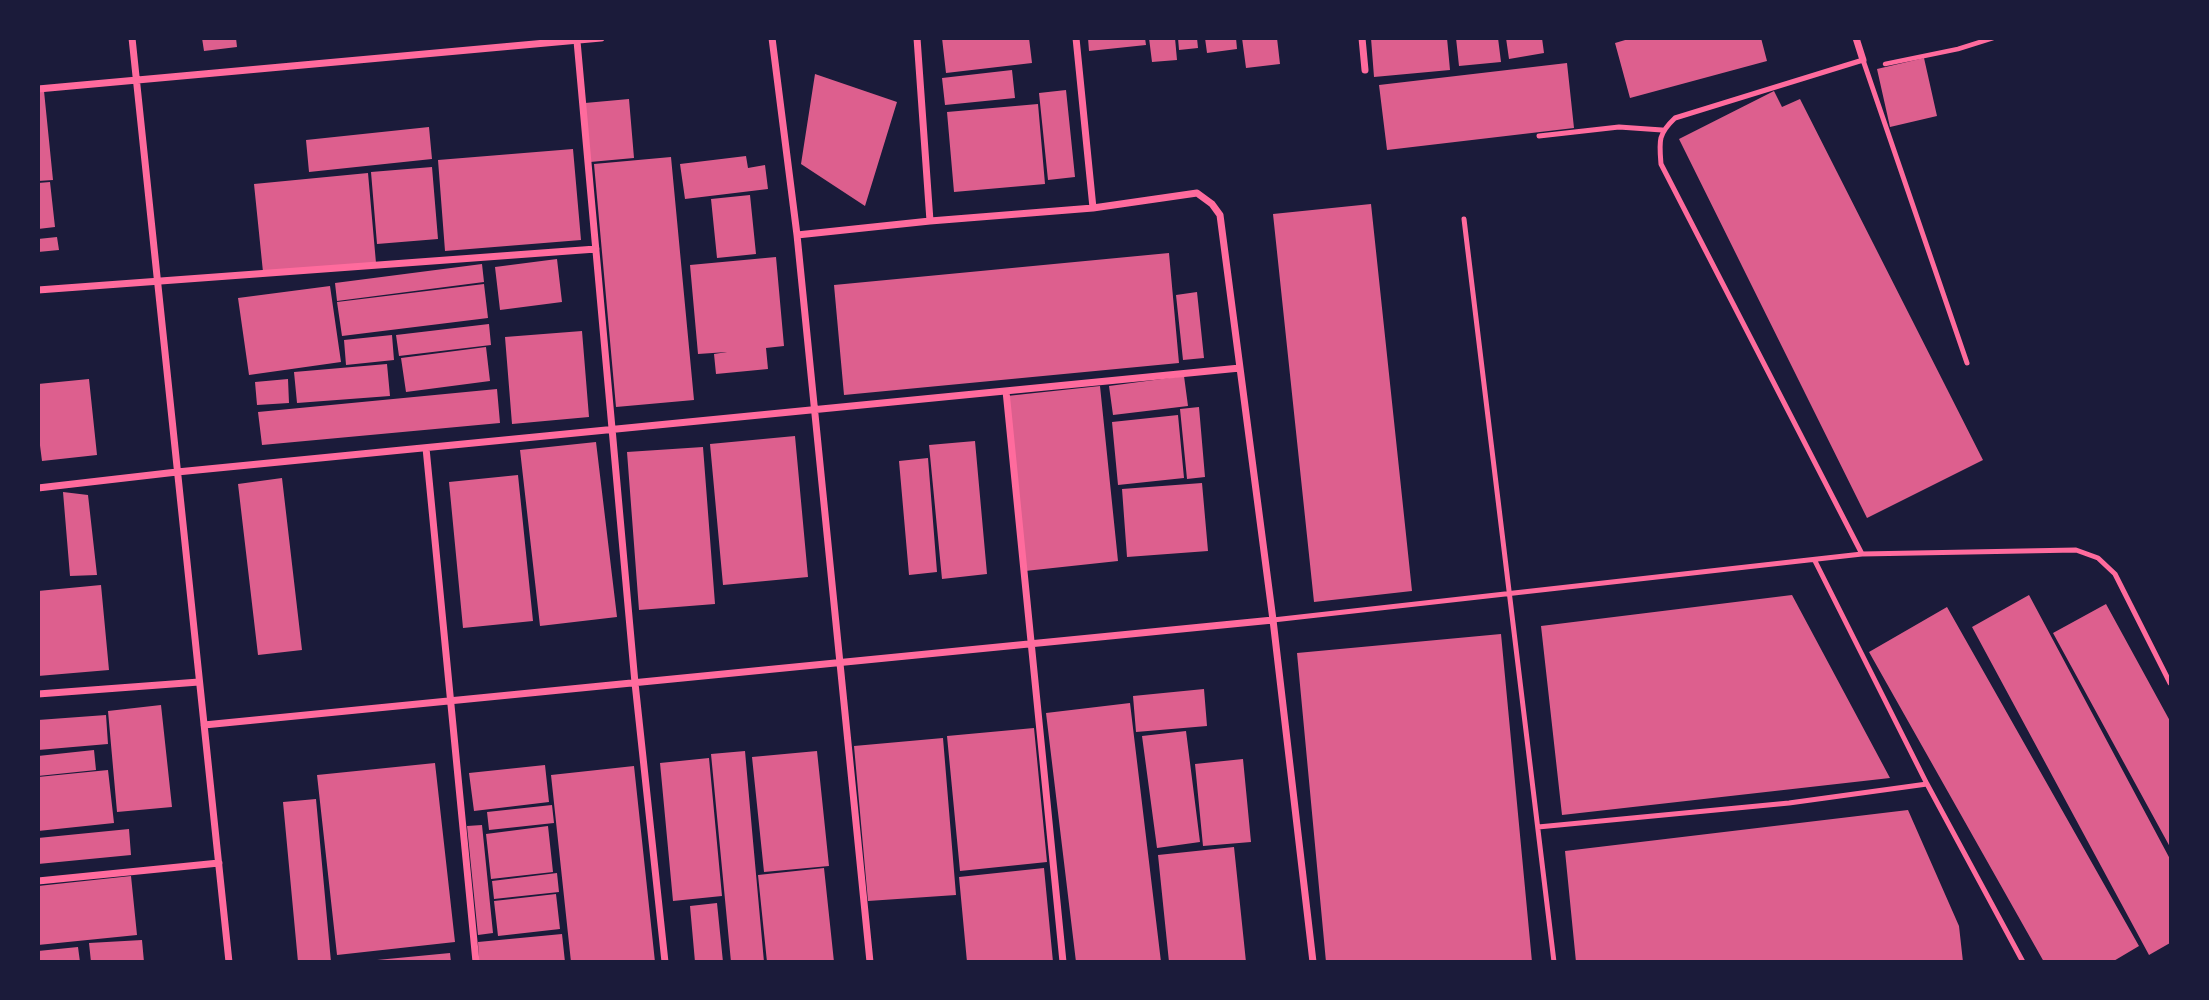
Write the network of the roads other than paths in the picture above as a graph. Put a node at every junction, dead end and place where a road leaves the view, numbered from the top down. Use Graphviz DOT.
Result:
graph roads {
  1 [pos="132,38"];
  2 [pos="601,38"];
  3 [pos="772,38"];
  4 [pos="916,38"];
  5 [pos="1076,38"];
  6 [pos="1362,38"];
  7 [pos="1856,38"];
  8 [pos="577,40"];
  9 [pos="1864,64"];
  10 [pos="1365,70"];
  11 [pos="137,82"];
  12 [pos="38,89"];
  13 [pos="1662,130"];
  14 [pos="1539,136"];
  15 [pos="1093,208"];
  16 [pos="1464,219"];
  17 [pos="930,221"];
  18 [pos="797,235"];
  19 [pos="596,249"];
  20 [pos="158,282"];
  21 [pos="38,290"];
  22 [pos="1967,363"];
  23 [pos="1240,368"];
  24 [pos="1006,391"];
  25 [pos="815,409"];
  26 [pos="612,430"];
  27 [pos="426,448"];
  28 [pos="177,472"];
  29 [pos="38,488"];
  30 [pos="1862,554"];
  31 [pos="1815,561"];
  32 [pos="1510,594"];
  33 [pos="1273,620"];
  34 [pos="1030,643"];
  35 [pos="840,662"];
  36 [pos="200,682"];
  37 [pos="635,683"];
  38 [pos="2171,683"];
  39 [pos="38,694"];
  40 [pos="451,700"];
  41 [pos="204,725"];
  42 [pos="1927,784"];
  43 [pos="1538,827"];
  44 [pos="219,863"];
  45 [pos="38,881"];
  46 [pos="229,961"];
  47 [pos="476,961"];
  48 [pos="665,961"];
  49 [pos="870,961"];
  50 [pos="1063,961"];
  51 [pos="1313,961"];
  52 [pos="1554,961"];
  53 [pos="2023,961"];
  1 -- 11 [label="street"];
  2 -- 8 [label="street"];
  3 -- 18 [label="street"];
  4 -- 17 [label="street"];
  5 -- 15 [label="street"];
  6 -- 10 [label="street"];
  7 -- 9 [label="street"];
  8 -- 11 [label="street"];
  8 -- 19 [label="street"];
  9 -- 13 [label="lane"];
  9 -- 22 [label="lane"];
  11 -- 12 [label="street"];
  11 -- 20 [label="street"];
  13 -- 14 [label="lane"];
  13 -- 30 [label="lane"];
  15 -- 17 [label="street"];
  15 -- 23 [label="street"];
  16 -- 32 [label="lane"];
  17 -- 18 [label="street"];
  18 -- 25 [label="street"];
  19 -- 20 [label="street"];
  19 -- 26 [label="street"];
  20 -- 21 [label="street"];
  20 -- 28 [label="street"];
  23 -- 24 [label="street"];
  23 -- 33 [label="street"];
  24 -- 25 [label="street"];
  24 -- 34 [label="street"];
  25 -- 26 [label="street"];
  25 -- 35 [label="street"];
  26 -- 27 [label="street"];
  26 -- 37 [label="street"];
  27 -- 28 [label="street"];
  27 -- 40 [label="street"];
  28 -- 29 [label="street"];
  28 -- 36 [label="street"];
  30 -- 31 [label="lane"];
  30 -- 38 [label="lane"];
  31 -- 32 [label="lane"];
  31 -- 42 [label="lane"];
  32 -- 33 [label="lane"];
  32 -- 43 [label="lane"];
  33 -- 34 [label="street"];
  33 -- 51 [label="street"];
  34 -- 35 [label="street"];
  34 -- 50 [label="street"];
  35 -- 37 [label="street"];
  35 -- 49 [label="street"];
  36 -- 39 [label="street"];
  36 -- 41 [label="street"];
  37 -- 40 [label="street"];
  37 -- 48 [label="street"];
  40 -- 41 [label="street"];
  40 -- 47 [label="street"];
  41 -- 44 [label="street"];
  42 -- 43 [label="lane"];
  42 -- 53 [label="lane"];
  43 -- 52 [label="lane"];
  44 -- 45 [label="street"];
  44 -- 46 [label="street"];
}
